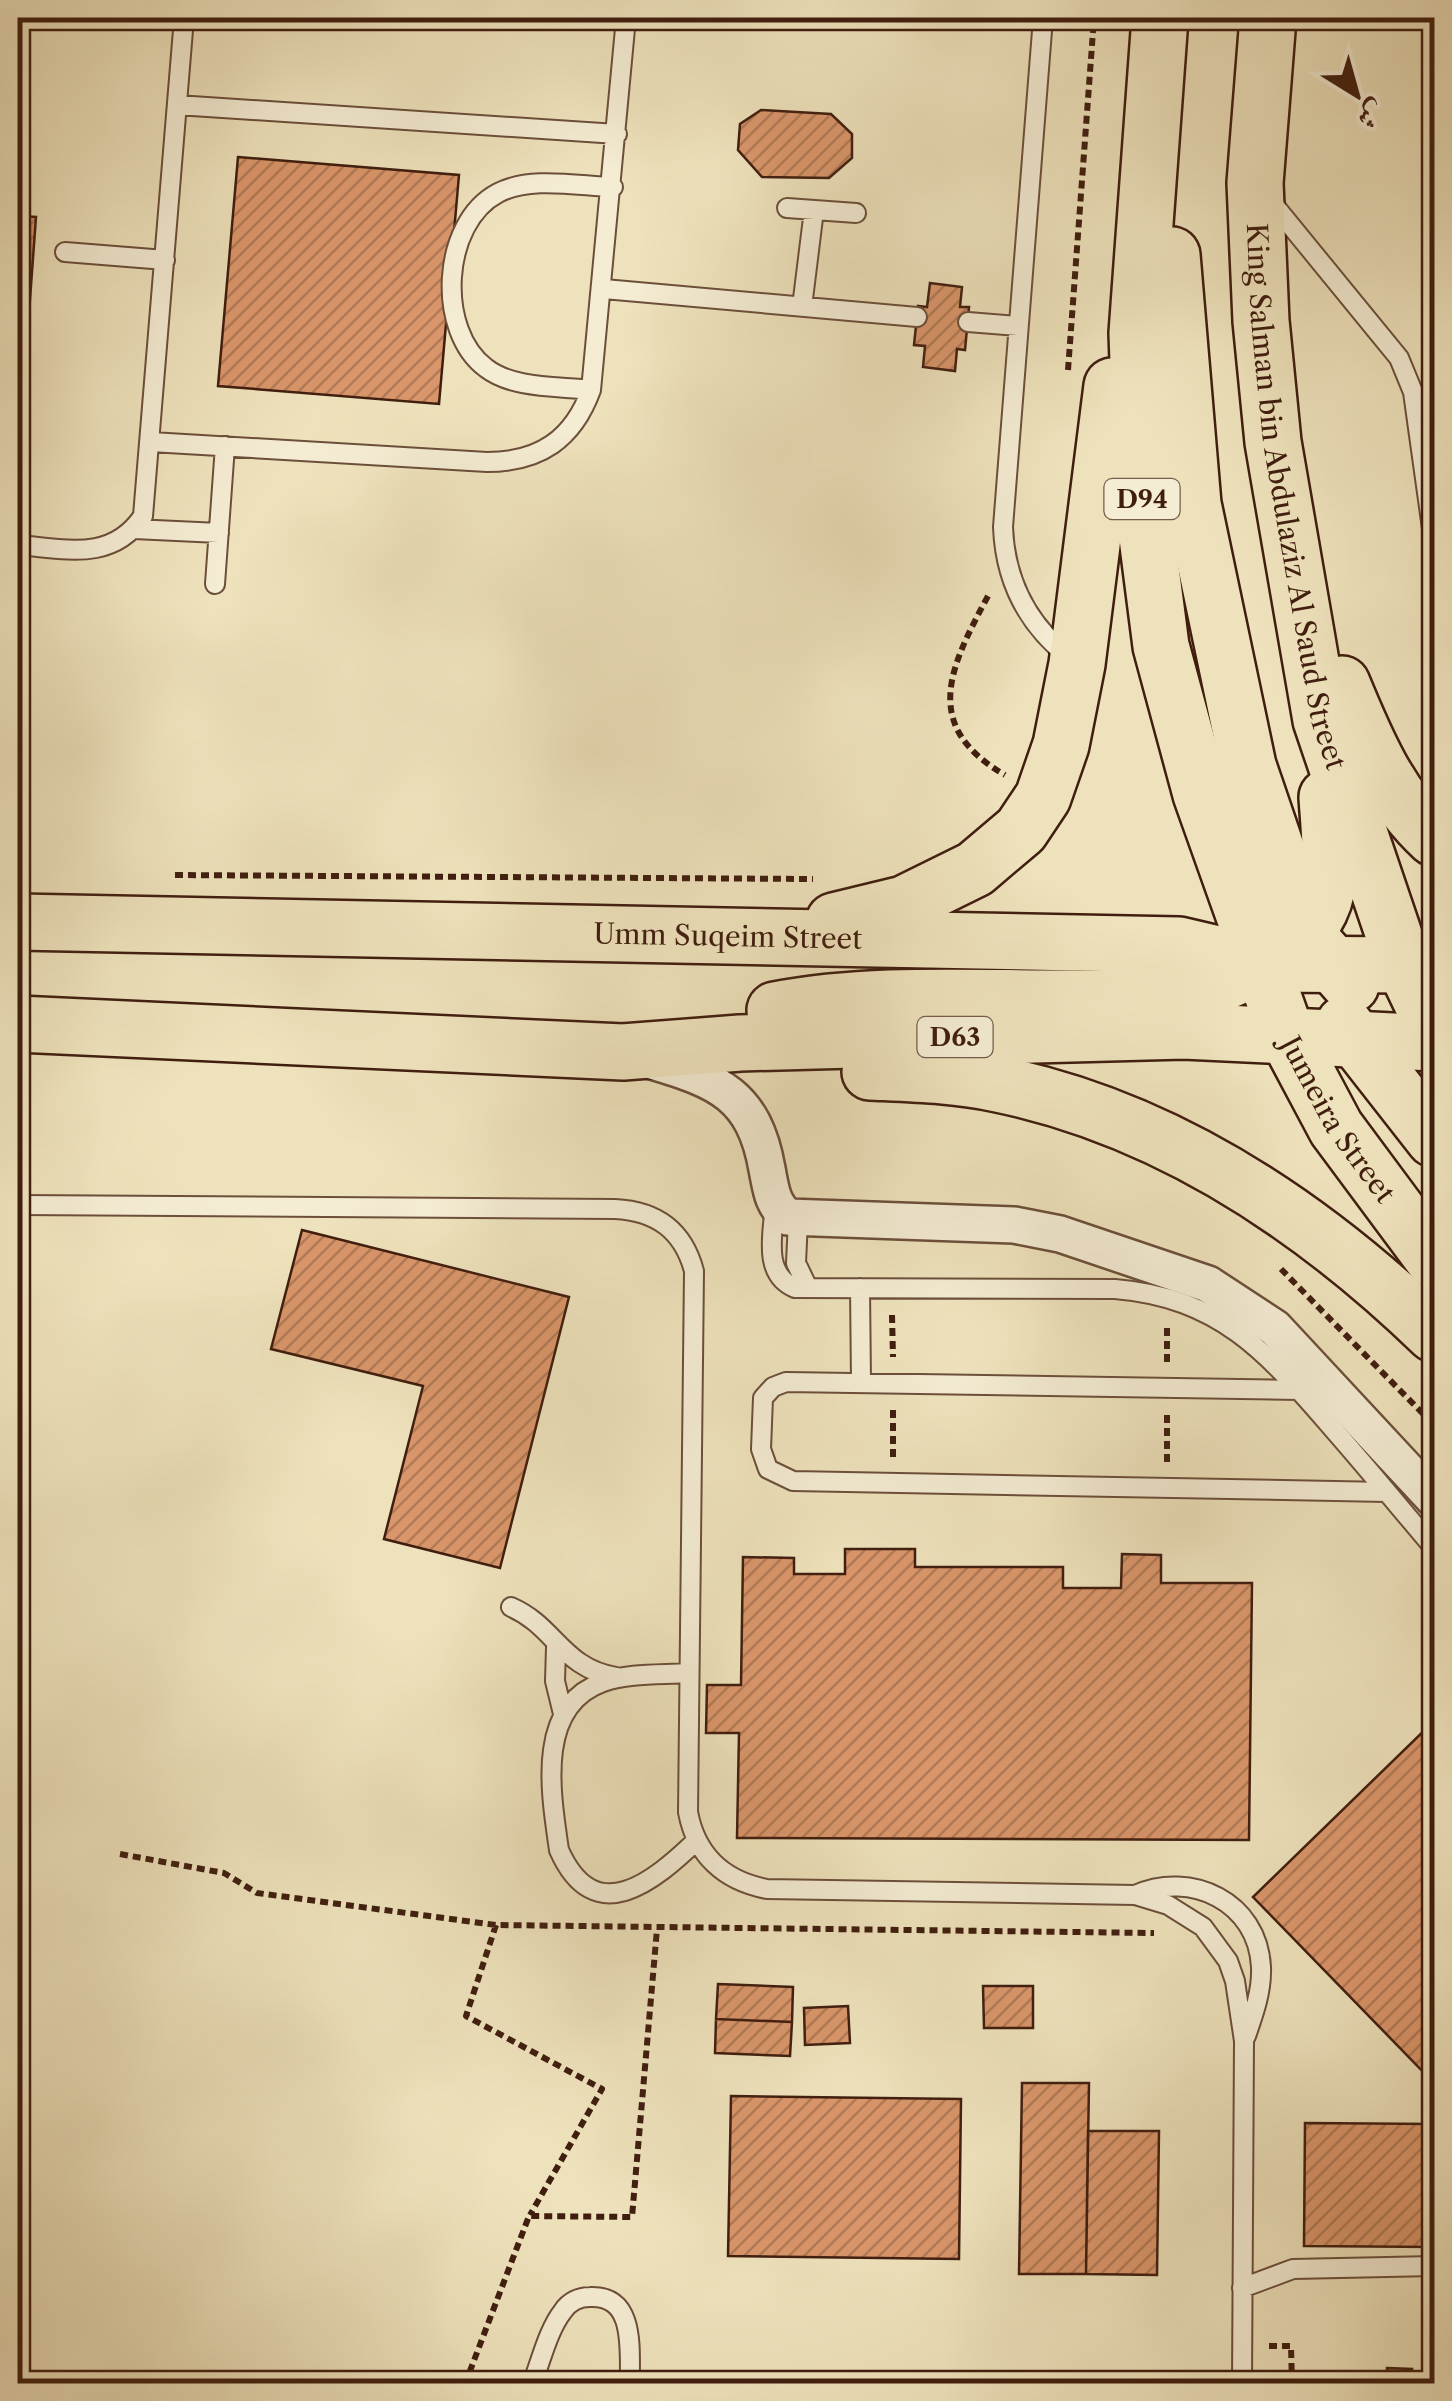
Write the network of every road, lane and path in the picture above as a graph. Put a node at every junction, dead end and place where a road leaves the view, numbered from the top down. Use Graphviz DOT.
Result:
graph roads {
  1 [pos="184,18"];
  2 [pos="626,18"];
  3 [pos="1043,18"];
  4 [pos="1160,18"];
  5 [pos="1268,18"];
  6 [pos="177,105"];
  7 [pos="617,134"];
  8 [pos="1256,183"];
  9 [pos="613,187"];
  10 [pos="787,208"];
  11 [pos="814,210"];
  12 [pos="856,213"];
  13 [pos="64,252"];
  14 [pos="166,260"];
  15 [pos="604,289"];
  16 [pos="802,307"];
  17 [pos="917,317"];
  18 [pos="968,322"];
  19 [pos="1018,326"];
  20 [pos="591,390"];
  21 [pos="151,442"];
  22 [pos="225,446"];
  23 [pos="134,529"];
  24 [pos="218,533"];
  25 [pos="1434,543"];
  26 [pos="18,545"];
  27 [pos="1006,563"];
  28 [pos="1293,563"];
  29 [pos="214,584"];
  30 [pos="1077,664"];
  31 [pos="1321,720"];
  32 [pos="1014,780"];
  33 [pos="1434,838"];
  34 [pos="174,875"];
  35 [pos="818,879"];
  36 [pos="18,922"];
  37 [pos="758,938"];
  38 [pos="1318,950"];
  39 [pos="1260,964"];
  40 [pos="1419,966"];
  41 [pos="18,1024"];
  42 [pos="1434,1028"];
  43 [pos="1287,1036"];
  44 [pos="1361,1041"];
  45 [pos="1434,1041"];
  46 [pos="623,1052"];
  47 [pos="1430,1133"];
  48 [pos="1365,1171"];
  49 [pos="18,1205"];
  50 [pos="786,1212"];
  51 [pos="1304,1221"];
  52 [pos="1434,1260"];
  53 [pos="808,1288"];
  54 [pos="860,1288"];
  55 [pos="1434,1334"];
  56 [pos="861,1383"];
  57 [pos="1299,1390"];
  58 [pos="1434,1425"];
  59 [pos="1387,1492"];
  60 [pos="1434,1499"];
  61 [pos="1434,1548"];
  62 [pos="511,1607"];
  63 [pos="556,1646"];
  64 [pos="689,1673"];
  65 [pos="622,1678"];
  66 [pos="563,1714"];
  67 [pos="696,1841"];
  68 [pos="120,1854"];
  69 [pos="1135,1894"];
  70 [pos="496,1926"];
  71 [pos="657,1928"];
  72 [pos="1162,1932"];
  73 [pos="1244,2040"];
  74 [pos="529,2216"];
  75 [pos="1434,2266"];
  76 [pos="1242,2288"];
  77 [pos="1242,2345"];
  78 [pos="465,2384"];
  79 [pos="532,2384"];
  80 [pos="630,2384"];
  81 [pos="1242,2384"];
  82 [pos="1292,2384"];
  1 -- 6 [label="lane"];
  2 -- 7 [label="lane"];
  3 -- 19 [label="lane"];
  4 -- 30 [label="main road"];
  4 -- 38 [label="main road"];
  4 -- 39 [label="main road, D94"];
  5 -- 8 [label="main road, King Salman bin Abdulaziz Al Saud Street"];
  6 -- 7 [label="lane"];
  6 -- 14 [label="lane"];
  7 -- 9 [label="lane"];
  8 -- 25 [label="lane"];
  8 -- 28 [label="main road, King Salman bin Abdulaziz Al Saud Street"];
  9 -- 15 [label="lane"];
  9 -- 20 [label="lane"];
  10 -- 11 [label="lane"];
  11 -- 12 [label="lane"];
  11 -- 16 [label="lane"];
  13 -- 14 [label="lane"];
  14 -- 21 [label="lane"];
  15 -- 16 [label="lane"];
  15 -- 20 [label="lane"];
  16 -- 17 [label="lane"];
  18 -- 19 [label="lane"];
  19 -- 27 [label="lane"];
  20 -- 22 [label="lane"];
  21 -- 22 [label="lane"];
  21 -- 23 [label="lane"];
  22 -- 24 [label="lane"];
  23 -- 24 [label="lane"];
  23 -- 26 [label="lane"];
  24 -- 29 [label="lane"];
  27 -- 30 [label="lane"];
  27 -- 32 [label="path"];
  28 -- 31 [label="main road, King Salman bin Abdulaziz Al Saud Street"];
  28 -- 33 [label="main road"];
  30 -- 37 [label="main road"];
  31 -- 38 [label="main road"];
  31 -- 40 [label="main road, King Salman bin Abdulaziz Al Saud Street"];
  34 -- 35 [label="path"];
  36 -- 37 [label="main road, Umm Suqeim Street"];
  37 -- 39 [label="main road, Umm Suqeim Street"];
  38 -- 39 [label="main road"];
  38 -- 40 [label="main road"];
  38 -- 45 [label="main road"];
  39 -- 43 [label="main road, Jumeira Street / D94"];
  39 -- 44 [label="main road, Umm Suqeim Street"];
  39 -- 46 [label="main road"];
  40 -- 42 [label="main road"];
  41 -- 46 [label="main road, D63"];
  43 -- 44 [label="main road, D63"];
  43 -- 46 [label="main road, D63"];
  43 -- 48 [label="main road, Jumeira Street / D94"];
  44 -- 45 [label="main road, D63"];
  44 -- 47 [label="main road, Umm Suqeim Street"];
  46 -- 50 [label="street"];
  46 -- 51 [label="main road"];
  47 -- 48 [label="main road"];
  48 -- 52 [label="main road, Jumeira Street / D94"];
  49 -- 64 [label="lane"];
  50 -- 53 [label="lane"];
  50 -- 53 [label="lane"];
  50 -- 60 [label="street"];
  51 -- 55 [label="main road"];
  51 -- 58 [label="path"];
  53 -- 54 [label="lane"];
  54 -- 56 [label="lane"];
  54 -- 57 [label="lane"];
  56 -- 57 [label="lane"];
  56 -- 59 [label="lane"];
  57 -- 59 [label="lane"];
  59 -- 61 [label="lane"];
  62 -- 63 [label="lane"];
  63 -- 65 [label="lane"];
  63 -- 66 [label="lane"];
  64 -- 65 [label="lane"];
  64 -- 67 [label="lane"];
  65 -- 66 [label="lane"];
  66 -- 67 [label="lane"];
  67 -- 69 [label="lane"];
  68 -- 70 [label="path"];
  69 -- 73 [label="lane"];
  69 -- 73 [label="lane"];
  70 -- 71 [label="path"];
  70 -- 74 [label="path"];
  71 -- 72 [label="path"];
  71 -- 74 [label="path"];
  73 -- 76 [label="lane"];
  74 -- 78 [label="path"];
  75 -- 76 [label="lane"];
  76 -- 77 [label="lane"];
  77 -- 81 [label="lane"];
  77 -- 82 [label="path"];
  79 -- 80 [label="lane"];
}
